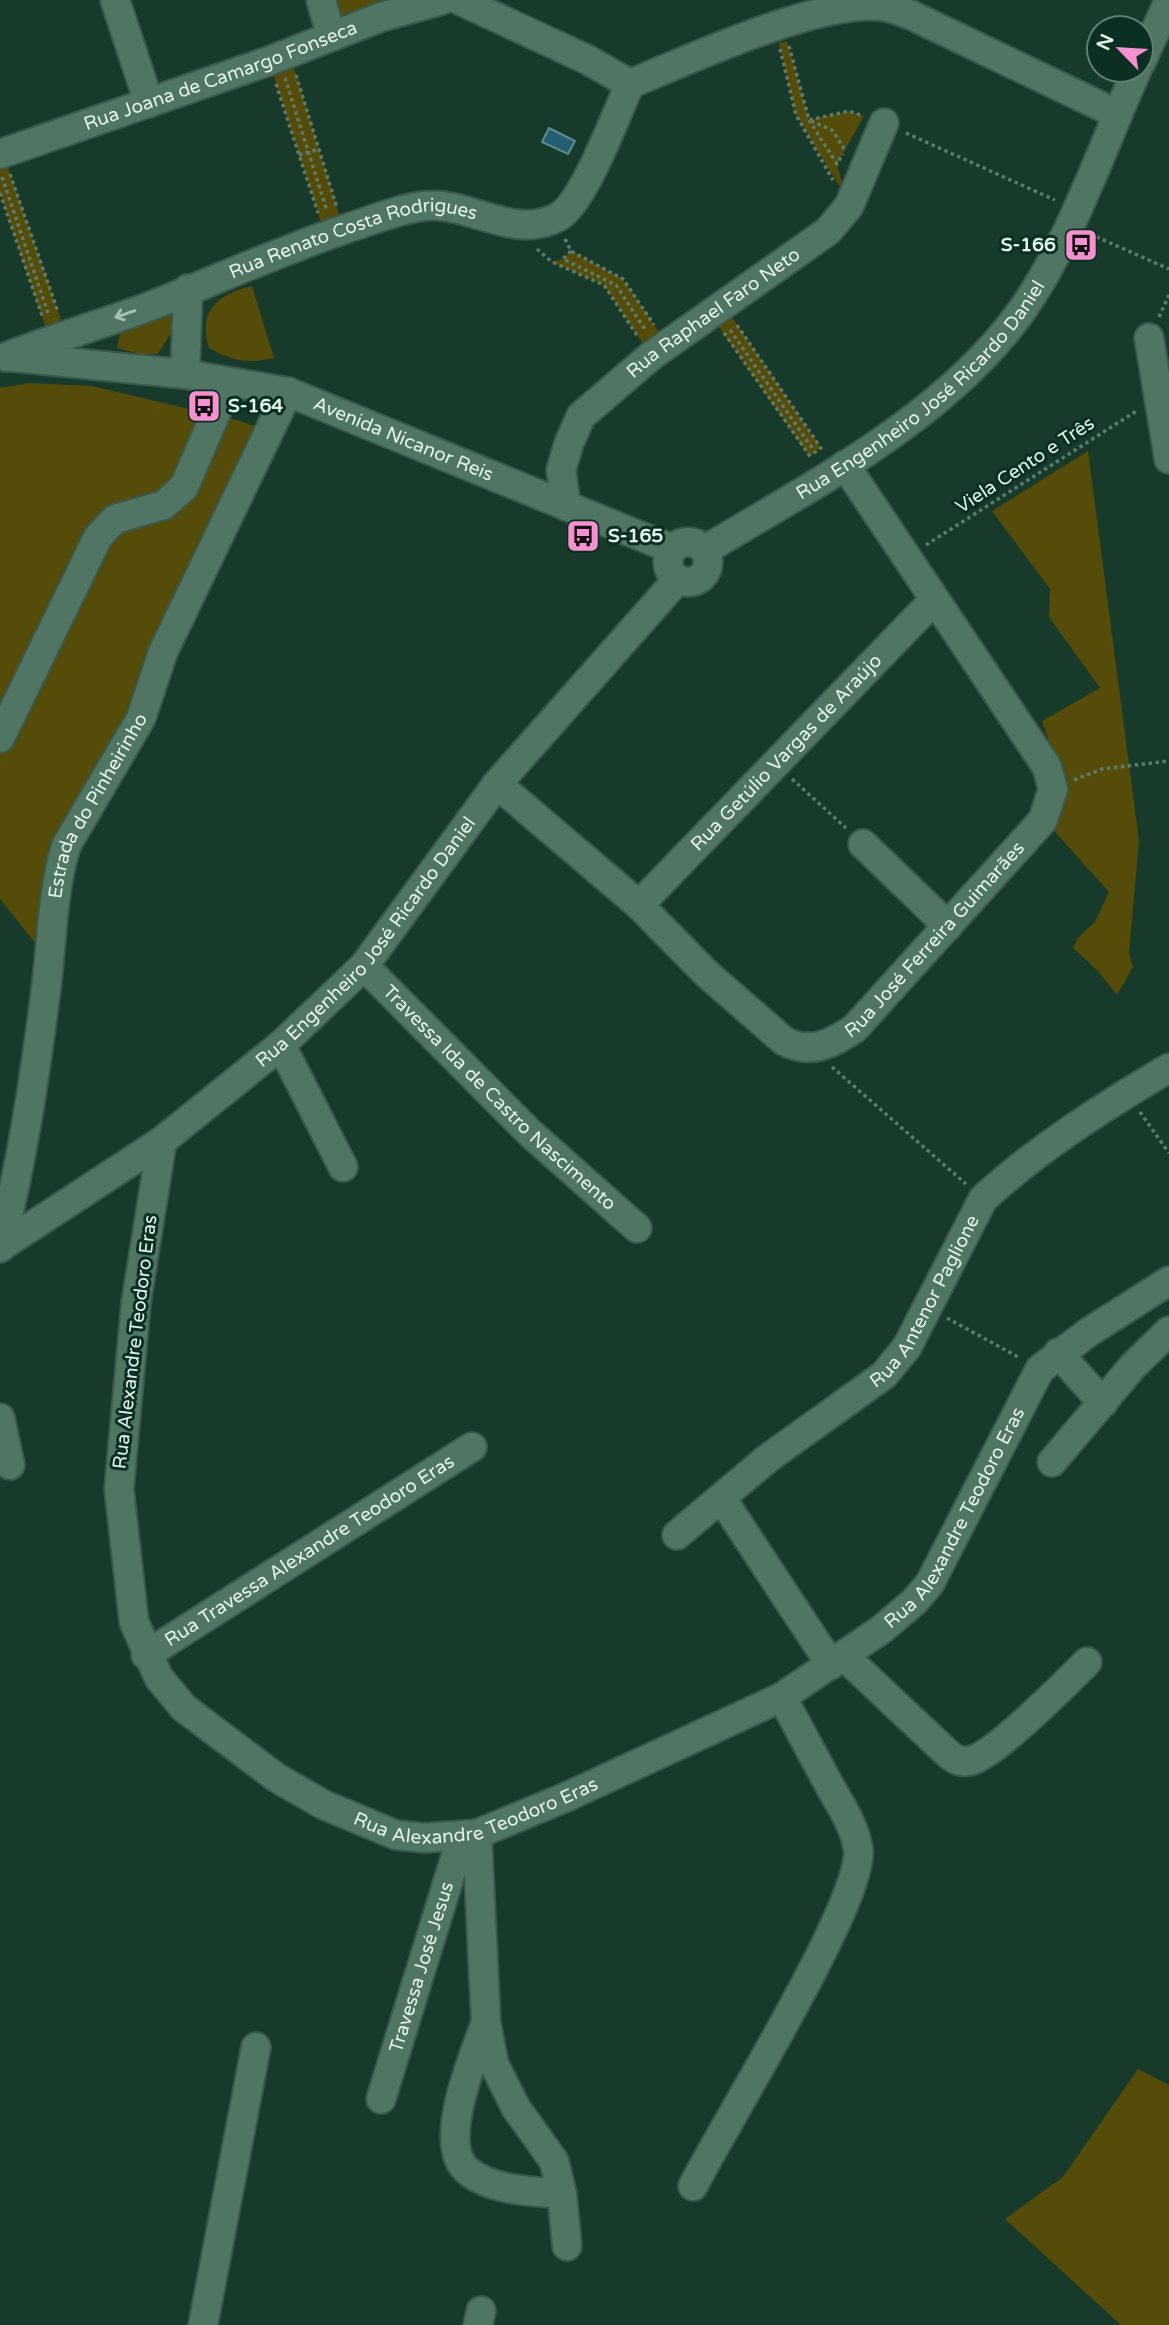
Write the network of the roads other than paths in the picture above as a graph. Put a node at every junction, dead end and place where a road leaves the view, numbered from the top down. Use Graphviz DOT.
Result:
graph roads {
  1 [pos="115,0"];
  2 [pos="321,0"];
  3 [pos="442,0"];
  4 [pos="459,0"];
  5 [pos="1169,1"];
  6 [pos="1155,32"];
  7 [pos="331,35"];
  8 [pos="630,84"];
  9 [pos="1131,84"];
  10 [pos="149,103"];
  11 [pos="1117,114"];
  12 [pos="868,122"];
  13 [pos="1,160"];
  14 [pos="188,289"];
  15 [pos="1150,338"];
  16 [pos="3,358"];
  17 [pos="185,374"];
  18 [pos="229,383"];
  19 [pos="288,392"];
  20 [pos="1169,459"];
  21 [pos="834,472"];
  22 [pos="566,506"];
  23 [pos="672,550"];
  24 [pos="705,550"];
  25 [pos="678,579"];
  26 [pos="933,600"];
  27 [pos="0,737"];
  28 [pos="497,784"];
  29 [pos="863,844"];
  30 [pos="639,905"];
  31 [pos="947,926"];
  32 [pos="364,966"];
  33 [pos="281,1045"];
  34 [pos="1169,1068"];
  35 [pos="162,1141"];
  36 [pos="343,1167"];
  37 [pos="8,1173"];
  38 [pos="637,1228"];
  39 [pos="0,1247"];
  40 [pos="1169,1282"];
  41 [pos="1169,1331"];
  42 [pos="1049,1361"];
  43 [pos="1103,1403"];
  44 [pos="0,1418"];
  45 [pos="472,1447"];
  46 [pos="1052,1462"];
  47 [pos="10,1465"];
  48 [pos="722,1499"];
  49 [pos="677,1535"];
  50 [pos="146,1655"];
  51 [pos="838,1661"];
  52 [pos="1087,1662"];
  53 [pos="782,1696"];
  54 [pos="470,1835"];
  55 [pos="486,2023"];
  56 [pos="256,2047"];
  57 [pos="381,2099"];
  58 [pos="693,2186"];
  59 [pos="562,2194"];
  60 [pos="567,2246"];
  61 [pos="203,2325"];
  1 -- 10 [label="street"];
  2 -- 7 [label="street"];
  3 -- 7 [label="street, Rua Joana de Camargo Fonseca"];
  4 -- 8 [label="street"];
  5 -- 6 [label="street"];
  7 -- 10 [label="street, Rua Joana de Camargo Fonseca"];
  8 -- 11 [label="street"];
  8 -- 14 [label="street, Rua Renato Costa Rodrigues"];
  9 -- 11 [label="street, Rua Engenheiro José Ricardo Daniel"];
  10 -- 13 [label="street, Rua Joana de Camargo Fonseca"];
  11 -- 21 [label="street, Rua Engenheiro José Ricardo Daniel"];
  12 -- 22 [label="street, Rua Raphael Faro Neto"];
  14 -- 16 [label="street, Rua Renato Costa Rodrigues, one-way"];
  14 -- 17 [label="street"];
  15 -- 20 [label="street"];
  16 -- 17 [label="street, Avenida Nicanor Reis"];
  17 -- 18 [label="street, Avenida Nicanor Reis"];
  18 -- 19 [label="street, Avenida Nicanor Reis"];
  18 -- 27 [label="street"];
  19 -- 22 [label="street, Avenida Nicanor Reis"];
  19 -- 37 [label="street, Estrada do Pinheirinho"];
  21 -- 24 [label="street, Rua Engenheiro José Ricardo Daniel"];
  21 -- 26 [label="street"];
  22 -- 23 [label="street, Avenida Nicanor Reis"];
  23 -- 24 [label="street"];
  23 -- 25 [label="street"];
  24 -- 25 [label="street"];
  25 -- 28 [label="street, Rua Engenheiro José Ricardo Daniel"];
  26 -- 30 [label="street, Rua Getúlio Vargas de Araújo"];
  26 -- 31 [label="street, Rua José Ferreira Guimarães"];
  28 -- 30 [label="street"];
  28 -- 32 [label="street, Rua Engenheiro José Ricardo Daniel"];
  29 -- 31 [label="street"];
  30 -- 31 [label="street, Rua José Ferreira Guimarães"];
  32 -- 33 [label="street, Rua Engenheiro José Ricardo Daniel"];
  32 -- 38 [label="street, Travessa Ida de Castro Nascimento"];
  33 -- 35 [label="street, Rua Engenheiro José Ricardo Daniel"];
  33 -- 36 [label="street"];
  34 -- 48 [label="street, Rua Antenor Paglione"];
  35 -- 39 [label="street, Rua Engenheiro José Ricardo Daniel"];
  35 -- 50 [label="street, Rua Alexandre Teodoro Eras"];
  37 -- 39 [label="street, Estrada do Pinheirinho"];
  40 -- 42 [label="street"];
  41 -- 43 [label="street"];
  42 -- 43 [label="street"];
  42 -- 51 [label="street, Rua Alexandre Teodoro Eras"];
  43 -- 46 [label="street"];
  44 -- 47 [label="street"];
  45 -- 50 [label="street, Rua Travessa Alexandre Teodoro Eras"];
  48 -- 49 [label="street, Rua Antenor Paglione"];
  48 -- 51 [label="street"];
  50 -- 54 [label="street, Rua Alexandre Teodoro Eras"];
  51 -- 52 [label="street"];
  51 -- 53 [label="street, Rua Alexandre Teodoro Eras"];
  53 -- 54 [label="street, Rua Alexandre Teodoro Eras"];
  53 -- 58 [label="street"];
  54 -- 55 [label="street"];
  54 -- 57 [label="street, Travessa José Jesus"];
  55 -- 59 [label="street"];
  55 -- 59 [label="street"];
  56 -- 61 [label="street"];
  59 -- 60 [label="street"];
}
